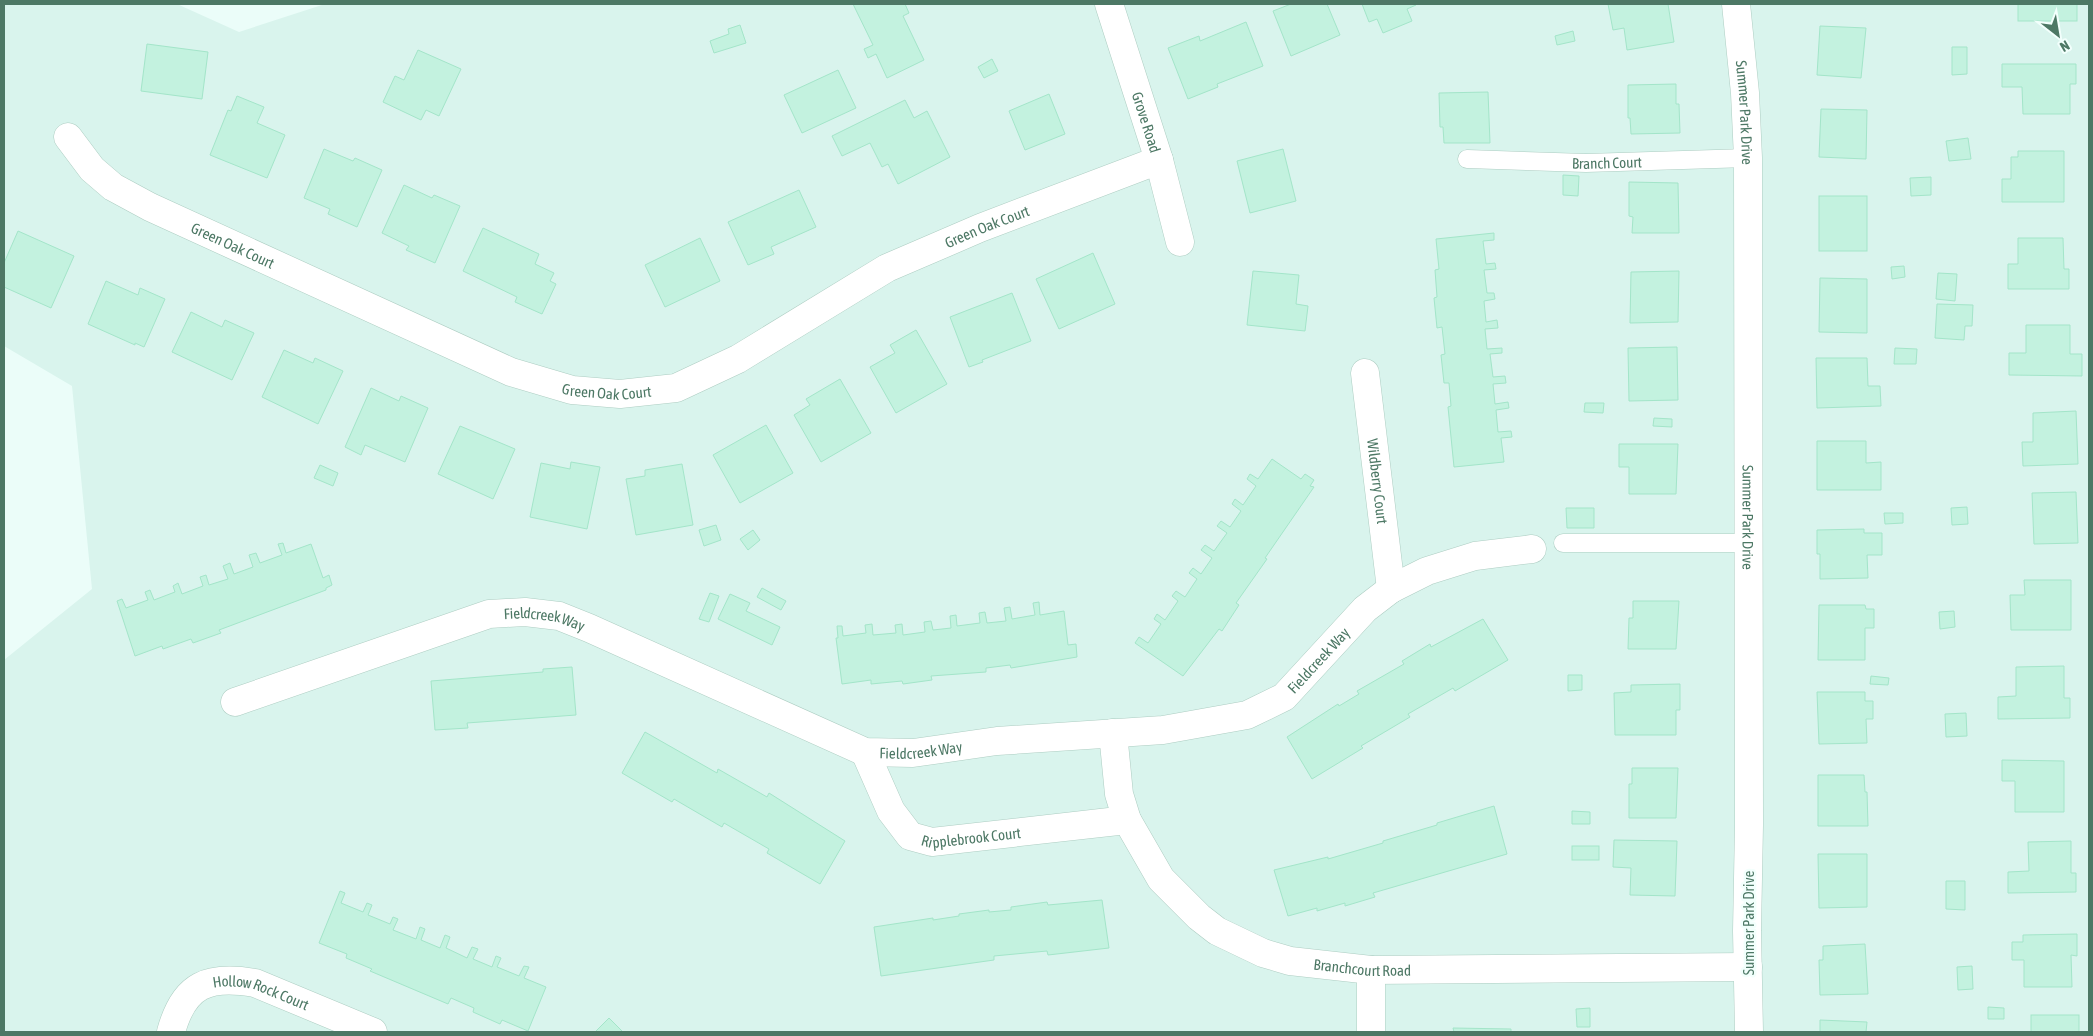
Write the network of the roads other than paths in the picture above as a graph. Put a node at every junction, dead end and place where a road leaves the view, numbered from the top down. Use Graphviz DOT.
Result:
graph roads {
  1 [pos="1110,4"];
  2 [pos="1736,4"];
  3 [pos="68,137"];
  4 [pos="1748,158"];
  5 [pos="1467,159"];
  6 [pos="1159,160"];
  7 [pos="1180,242"];
  8 [pos="1365,373"];
  9 [pos="1563,543"];
  10 [pos="1748,543"];
  11 [pos="1532,549"];
  12 [pos="1391,589"];
  13 [pos="235,702"];
  14 [pos="1113,733"];
  15 [pos="865,752"];
  16 [pos="1126,820"];
  17 [pos="1748,967"];
  18 [pos="1371,970"];
  19 [pos="171,1032"];
  20 [pos="372,1032"];
  21 [pos="1371,1032"];
  22 [pos="1749,1032"];
  1 -- 6 [label="street, Grove Road"];
  2 -- 4 [label="street, Summer Park Drive"];
  3 -- 6 [label="street, Green Oak Court"];
  4 -- 5 [label="lane, Branch Court"];
  4 -- 10 [label="street, Summer Park Drive"];
  6 -- 7 [label="street, Grove Road"];
  8 -- 12 [label="street, Wildberry Court"];
  9 -- 10 [label="lane"];
  10 -- 17 [label="street, Summer Park Drive"];
  11 -- 12 [label="street, Fieldcreek Way"];
  12 -- 14 [label="street, Fieldcreek Way"];
  13 -- 15 [label="street, Fieldcreek Way"];
  14 -- 15 [label="street, Fieldcreek Way"];
  14 -- 16 [label="street, Branchcourt Road"];
  15 -- 16 [label="street, Ripplebrook Court"];
  16 -- 18 [label="street, Branchcourt Road"];
  17 -- 18 [label="street, Branchcourt Road"];
  17 -- 22 [label="street, Summer Park Drive"];
  18 -- 21 [label="street"];
  19 -- 20 [label="street, Hollow Rock Court"];
}
